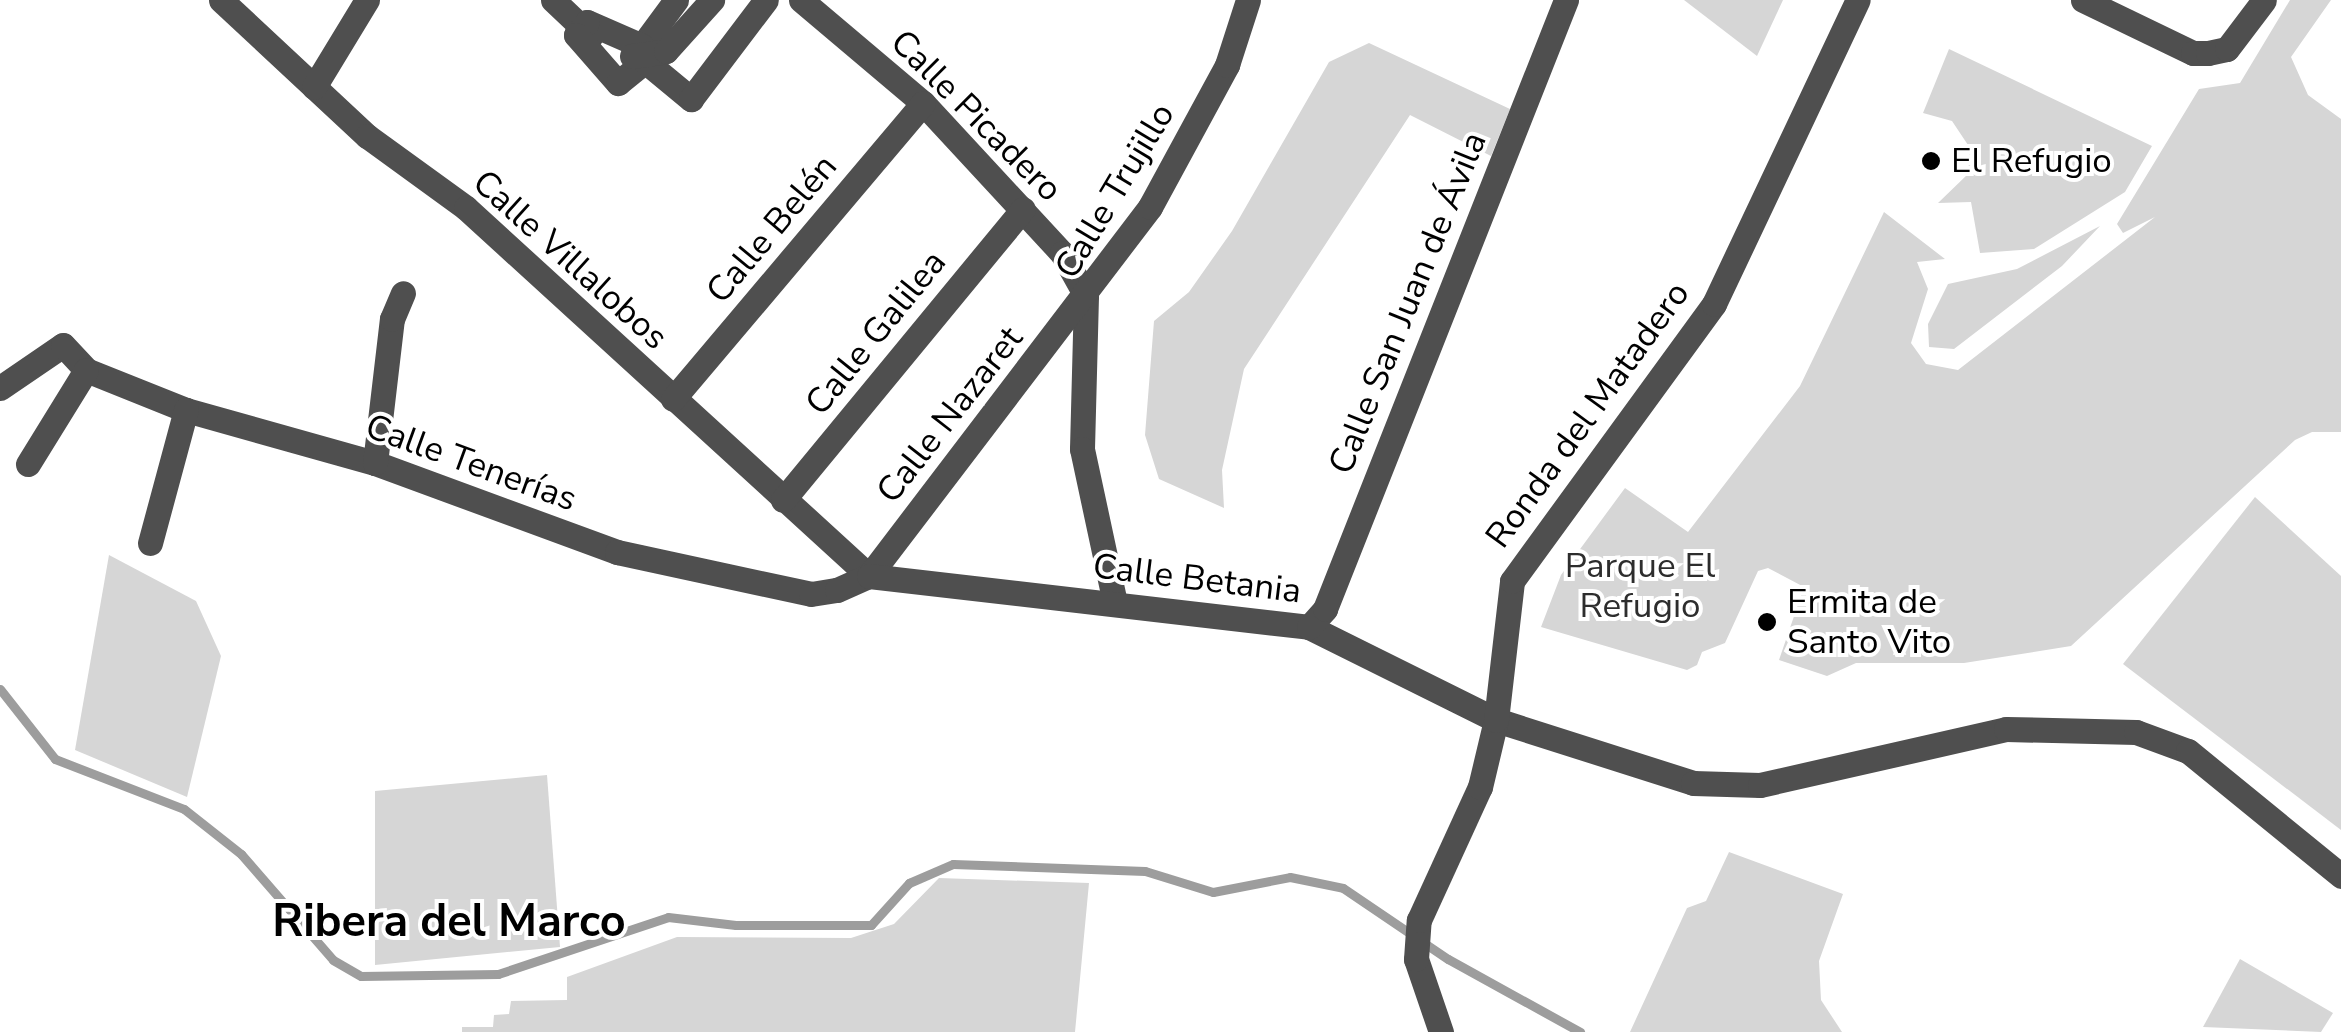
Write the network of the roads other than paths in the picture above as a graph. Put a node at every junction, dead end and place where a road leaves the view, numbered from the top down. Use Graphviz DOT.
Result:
graph roads {
  1 [pos="222,0"];
  2 [pos="367,0"];
  3 [pos="553,0"];
  4 [pos="676,0"];
  5 [pos="712,0"];
  6 [pos="766,0"];
  7 [pos="801,0"];
  8 [pos="1248,0"];
  9 [pos="1566,0"];
  10 [pos="1858,0"];
  11 [pos="2084,0"];
  12 [pos="2264,0"];
  13 [pos="580,30"];
  14 [pos="314,86"];
  15 [pos="923,103"];
  16 [pos="1023,209"];
  17 [pos="404,292"];
  18 [pos="1086,296"];
  19 [pos="86,370"];
  20 [pos="0,388"];
  21 [pos="673,399"];
  22 [pos="186,410"];
  23 [pos="376,463"];
  24 [pos="28,464"];
  25 [pos="783,500"];
  26 [pos="150,544"];
  27 [pos="869,576"];
  28 [pos="1115,604"];
  29 [pos="1309,627"];
  30 [pos="1496,720"];
  31 [pos="2341,876"];
  32 [pos="1440,1032"];
  1 -- 14 [label="street, Calle Villalobos"];
  2 -- 14 [label="street"];
  3 -- 13 [label="street"];
  4 -- 13 [label="street"];
  5 -- 13 [label="street"];
  6 -- 13 [label="street"];
  7 -- 15 [label="street, Calle Picadero"];
  8 -- 18 [label="street, Calle Trujillo"];
  9 -- 29 [label="street, Calle San Juan de Ávila"];
  10 -- 30 [label="street, Ronda del Matadero"];
  11 -- 12 [label="street"];
  14 -- 21 [label="street, Calle Villalobos"];
  15 -- 16 [label="street, Calle Picadero"];
  15 -- 21 [label="street, Calle Belén"];
  16 -- 18 [label="street, Calle Picadero"];
  16 -- 25 [label="street, Calle Galilea"];
  17 -- 23 [label="street"];
  18 -- 27 [label="street, Calle Nazaret"];
  18 -- 28 [label="street, Calle Trujillo"];
  19 -- 20 [label="street, Calle Tenerías"];
  19 -- 22 [label="street, Calle Tenerías"];
  19 -- 24 [label="street"];
  21 -- 25 [label="street, Calle Villalobos"];
  22 -- 23 [label="street, Calle Tenerías"];
  22 -- 26 [label="street"];
  23 -- 27 [label="street, Calle Tenerías"];
  25 -- 27 [label="street, Calle Villalobos"];
  27 -- 28 [label="street, Calle Betania"];
  28 -- 29 [label="street, Calle Betania"];
  29 -- 30 [label="street, Calle Betania"];
  30 -- 31 [label="street, Calle Betania"];
  30 -- 32 [label="street, Ronda del Matadero"];
}
